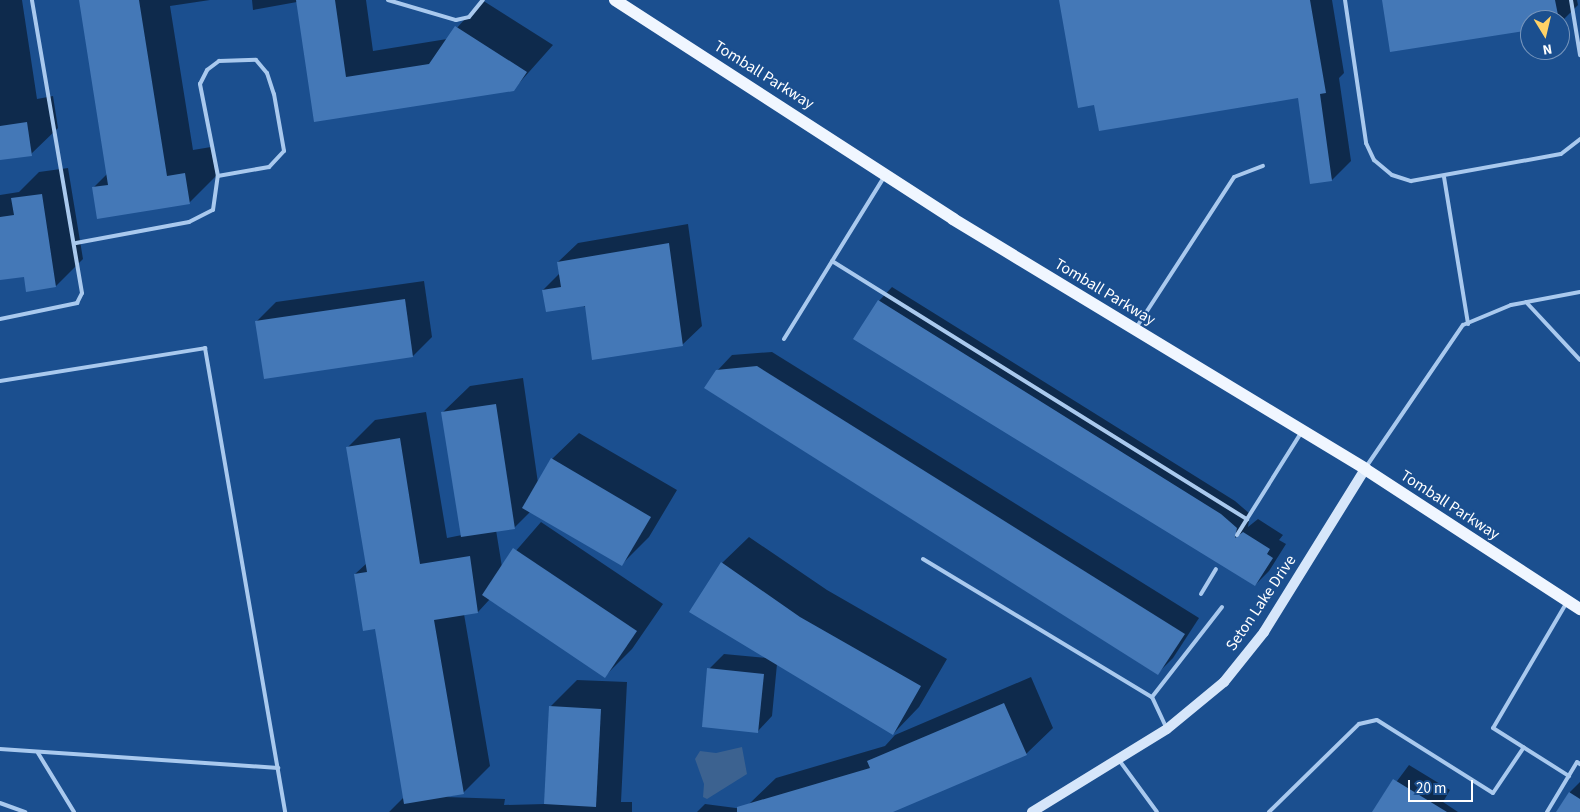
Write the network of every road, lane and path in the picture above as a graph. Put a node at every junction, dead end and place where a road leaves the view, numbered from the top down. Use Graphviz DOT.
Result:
graph roads {
  1 [pos="32,0"];
  2 [pos="388,0"];
  3 [pos="483,0"];
  4 [pos="615,0"];
  5 [pos="1345,0"];
  6 [pos="1571,0"];
  7 [pos="1580,55"];
  8 [pos="1580,139"];
  9 [pos="1263,166"];
  10 [pos="886,173"];
  11 [pos="218,176"];
  12 [pos="1444,177"];
  13 [pos="76,243"];
  14 [pos="832,261"];
  15 [pos="1580,292"];
  16 [pos="1526,302"];
  17 [pos="0,320"];
  18 [pos="1468,324"];
  19 [pos="1135,330"];
  20 [pos="784,339"];
  21 [pos="1580,360"];
  22 [pos="0,382"];
  23 [pos="1303,431"];
  24 [pos="1364,469"];
  25 [pos="1247,519"];
  26 [pos="1237,535"];
  27 [pos="923,559"];
  28 [pos="1216,569"];
  29 [pos="1201,594"];
  30 [pos="1568,600"];
  31 [pos="1222,607"];
  32 [pos="1580,609"];
  33 [pos="1152,697"];
  34 [pos="1167,729"];
  35 [pos="1524,747"];
  36 [pos="0,749"];
  37 [pos="38,753"];
  38 [pos="1119,760"];
  39 [pos="1580,764"];
  40 [pos="278,768"];
  41 [pos="1568,776"];
  42 [pos="0,803"];
  43 [pos="24,812"];
  44 [pos="74,812"];
  45 [pos="286,812"];
  46 [pos="1032,812"];
  47 [pos="1156,812"];
  48 [pos="1269,812"];
  49 [pos="1547,812"];
  1 -- 13 [label="lane"];
  2 -- 3 [label="lane"];
  4 -- 10 [label="main road, Tomball Parkway"];
  5 -- 12 [label="lane"];
  6 -- 7 [label="lane"];
  8 -- 12 [label="lane"];
  9 -- 19 [label="lane"];
  10 -- 14 [label="lane"];
  10 -- 19 [label="main road, Tomball Parkway"];
  11 -- 11 [label="lane"];
  11 -- 13 [label="lane"];
  12 -- 18 [label="lane"];
  13 -- 17 [label="lane"];
  14 -- 20 [label="lane"];
  14 -- 25 [label="lane"];
  15 -- 16 [label="lane"];
  16 -- 18 [label="lane"];
  16 -- 21 [label="lane"];
  18 -- 24 [label="lane"];
  19 -- 23 [label="main road, Tomball Parkway"];
  22 -- 40 [label="lane"];
  23 -- 24 [label="main road, Tomball Parkway"];
  23 -- 25 [label="lane"];
  24 -- 30 [label="main road, Tomball Parkway"];
  24 -- 34 [label="street, Seton Lake Drive"];
  25 -- 26 [label="lane"];
  27 -- 33 [label="lane"];
  28 -- 29 [label="lane"];
  30 -- 32 [label="main road, Tomball Parkway"];
  30 -- 35 [label="lane"];
  31 -- 33 [label="lane"];
  33 -- 34 [label="lane"];
  34 -- 38 [label="street, Seton Lake Drive"];
  35 -- 41 [label="lane"];
  35 -- 48 [label="lane"];
  36 -- 37 [label="lane"];
  37 -- 40 [label="lane"];
  37 -- 44 [label="lane"];
  38 -- 46 [label="street, Seton Lake Drive"];
  38 -- 47 [label="lane"];
  39 -- 41 [label="lane"];
  40 -- 45 [label="lane"];
  41 -- 49 [label="lane"];
  42 -- 43 [label="lane"];
}
